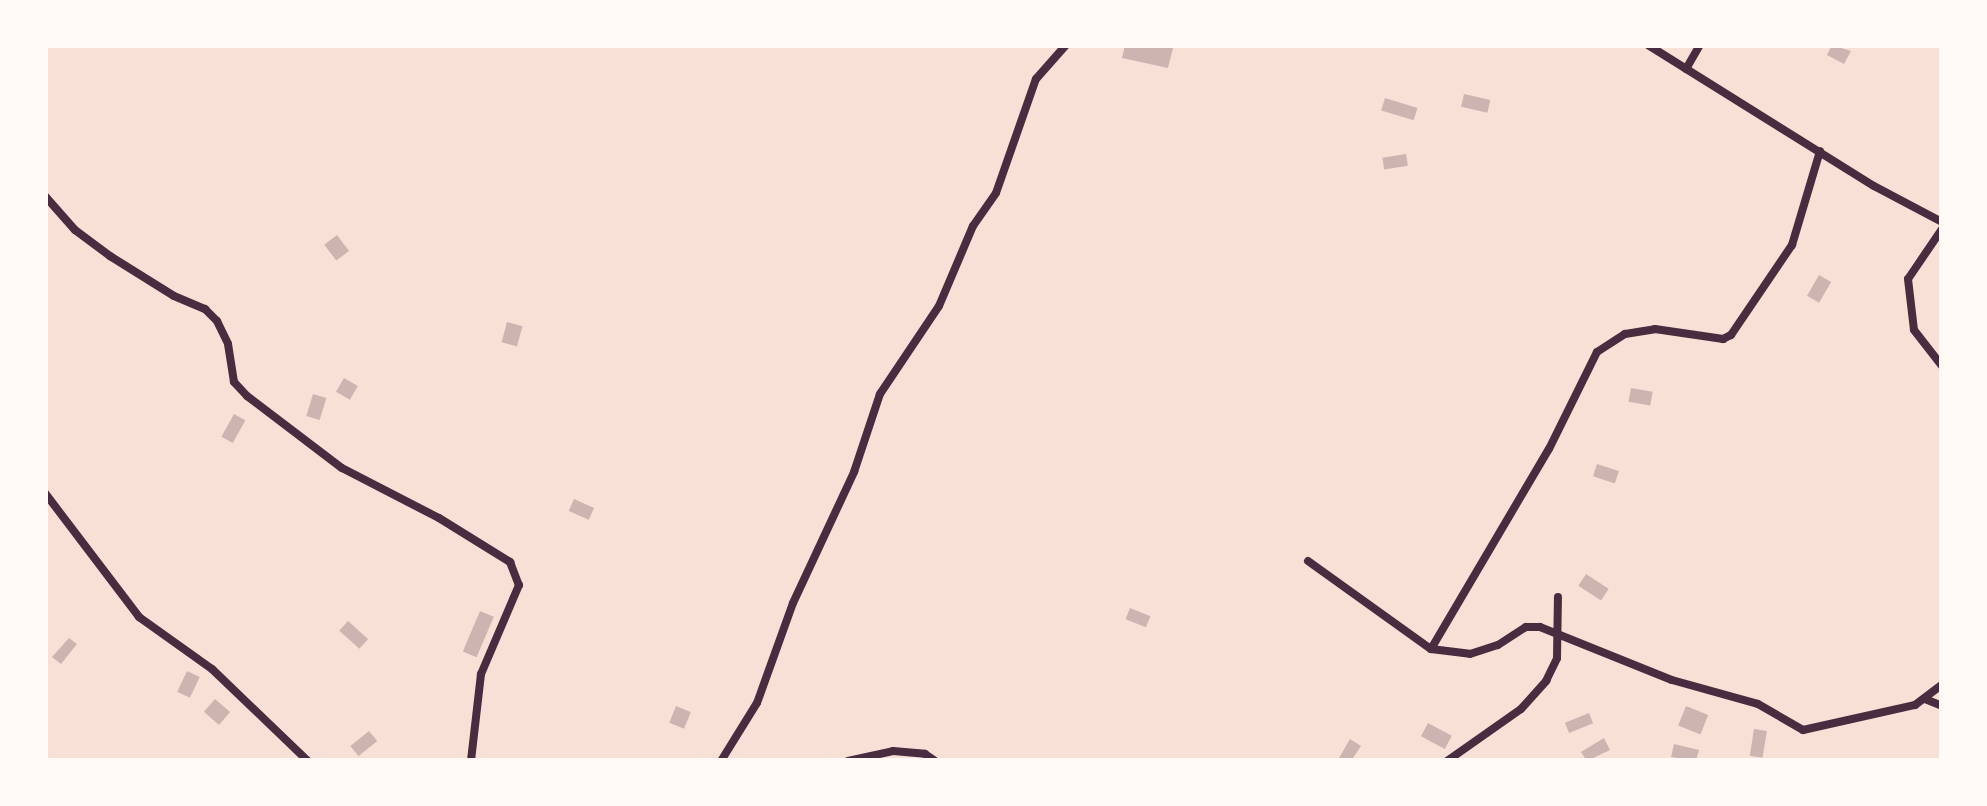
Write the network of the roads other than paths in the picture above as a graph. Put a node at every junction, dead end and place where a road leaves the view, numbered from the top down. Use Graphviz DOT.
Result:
graph roads {
  1 [pos="1066,45"];
  2 [pos="1648,45"];
  3 [pos="1700,45"];
  4 [pos="1686,69"];
  5 [pos="1820,151"];
  6 [pos="45,196"];
  7 [pos="1942,225"];
  8 [pos="1942,366"];
  9 [pos="45,492"];
  10 [pos="1308,561"];
  11 [pos="1558,597"];
  12 [pos="1558,632"];
  13 [pos="1431,649"];
  14 [pos="1942,685"];
  15 [pos="1925,700"];
  16 [pos="1942,706"];
  17 [pos="308,761"];
  18 [pos="471,761"];
  19 [pos="722,761"];
  20 [pos="848,761"];
  21 [pos="935,761"];
  22 [pos="1447,761"];
  1 -- 19 [label="street"];
  2 -- 4 [label="street"];
  3 -- 4 [label="street"];
  4 -- 5 [label="street"];
  5 -- 7 [label="street"];
  5 -- 13 [label="street"];
  6 -- 18 [label="street"];
  7 -- 8 [label="street"];
  9 -- 17 [label="street"];
  10 -- 13 [label="street"];
  11 -- 12 [label="street"];
  12 -- 13 [label="street"];
  12 -- 15 [label="street"];
  12 -- 22 [label="street"];
  14 -- 15 [label="street"];
  15 -- 16 [label="street"];
  20 -- 21 [label="street"];
}
